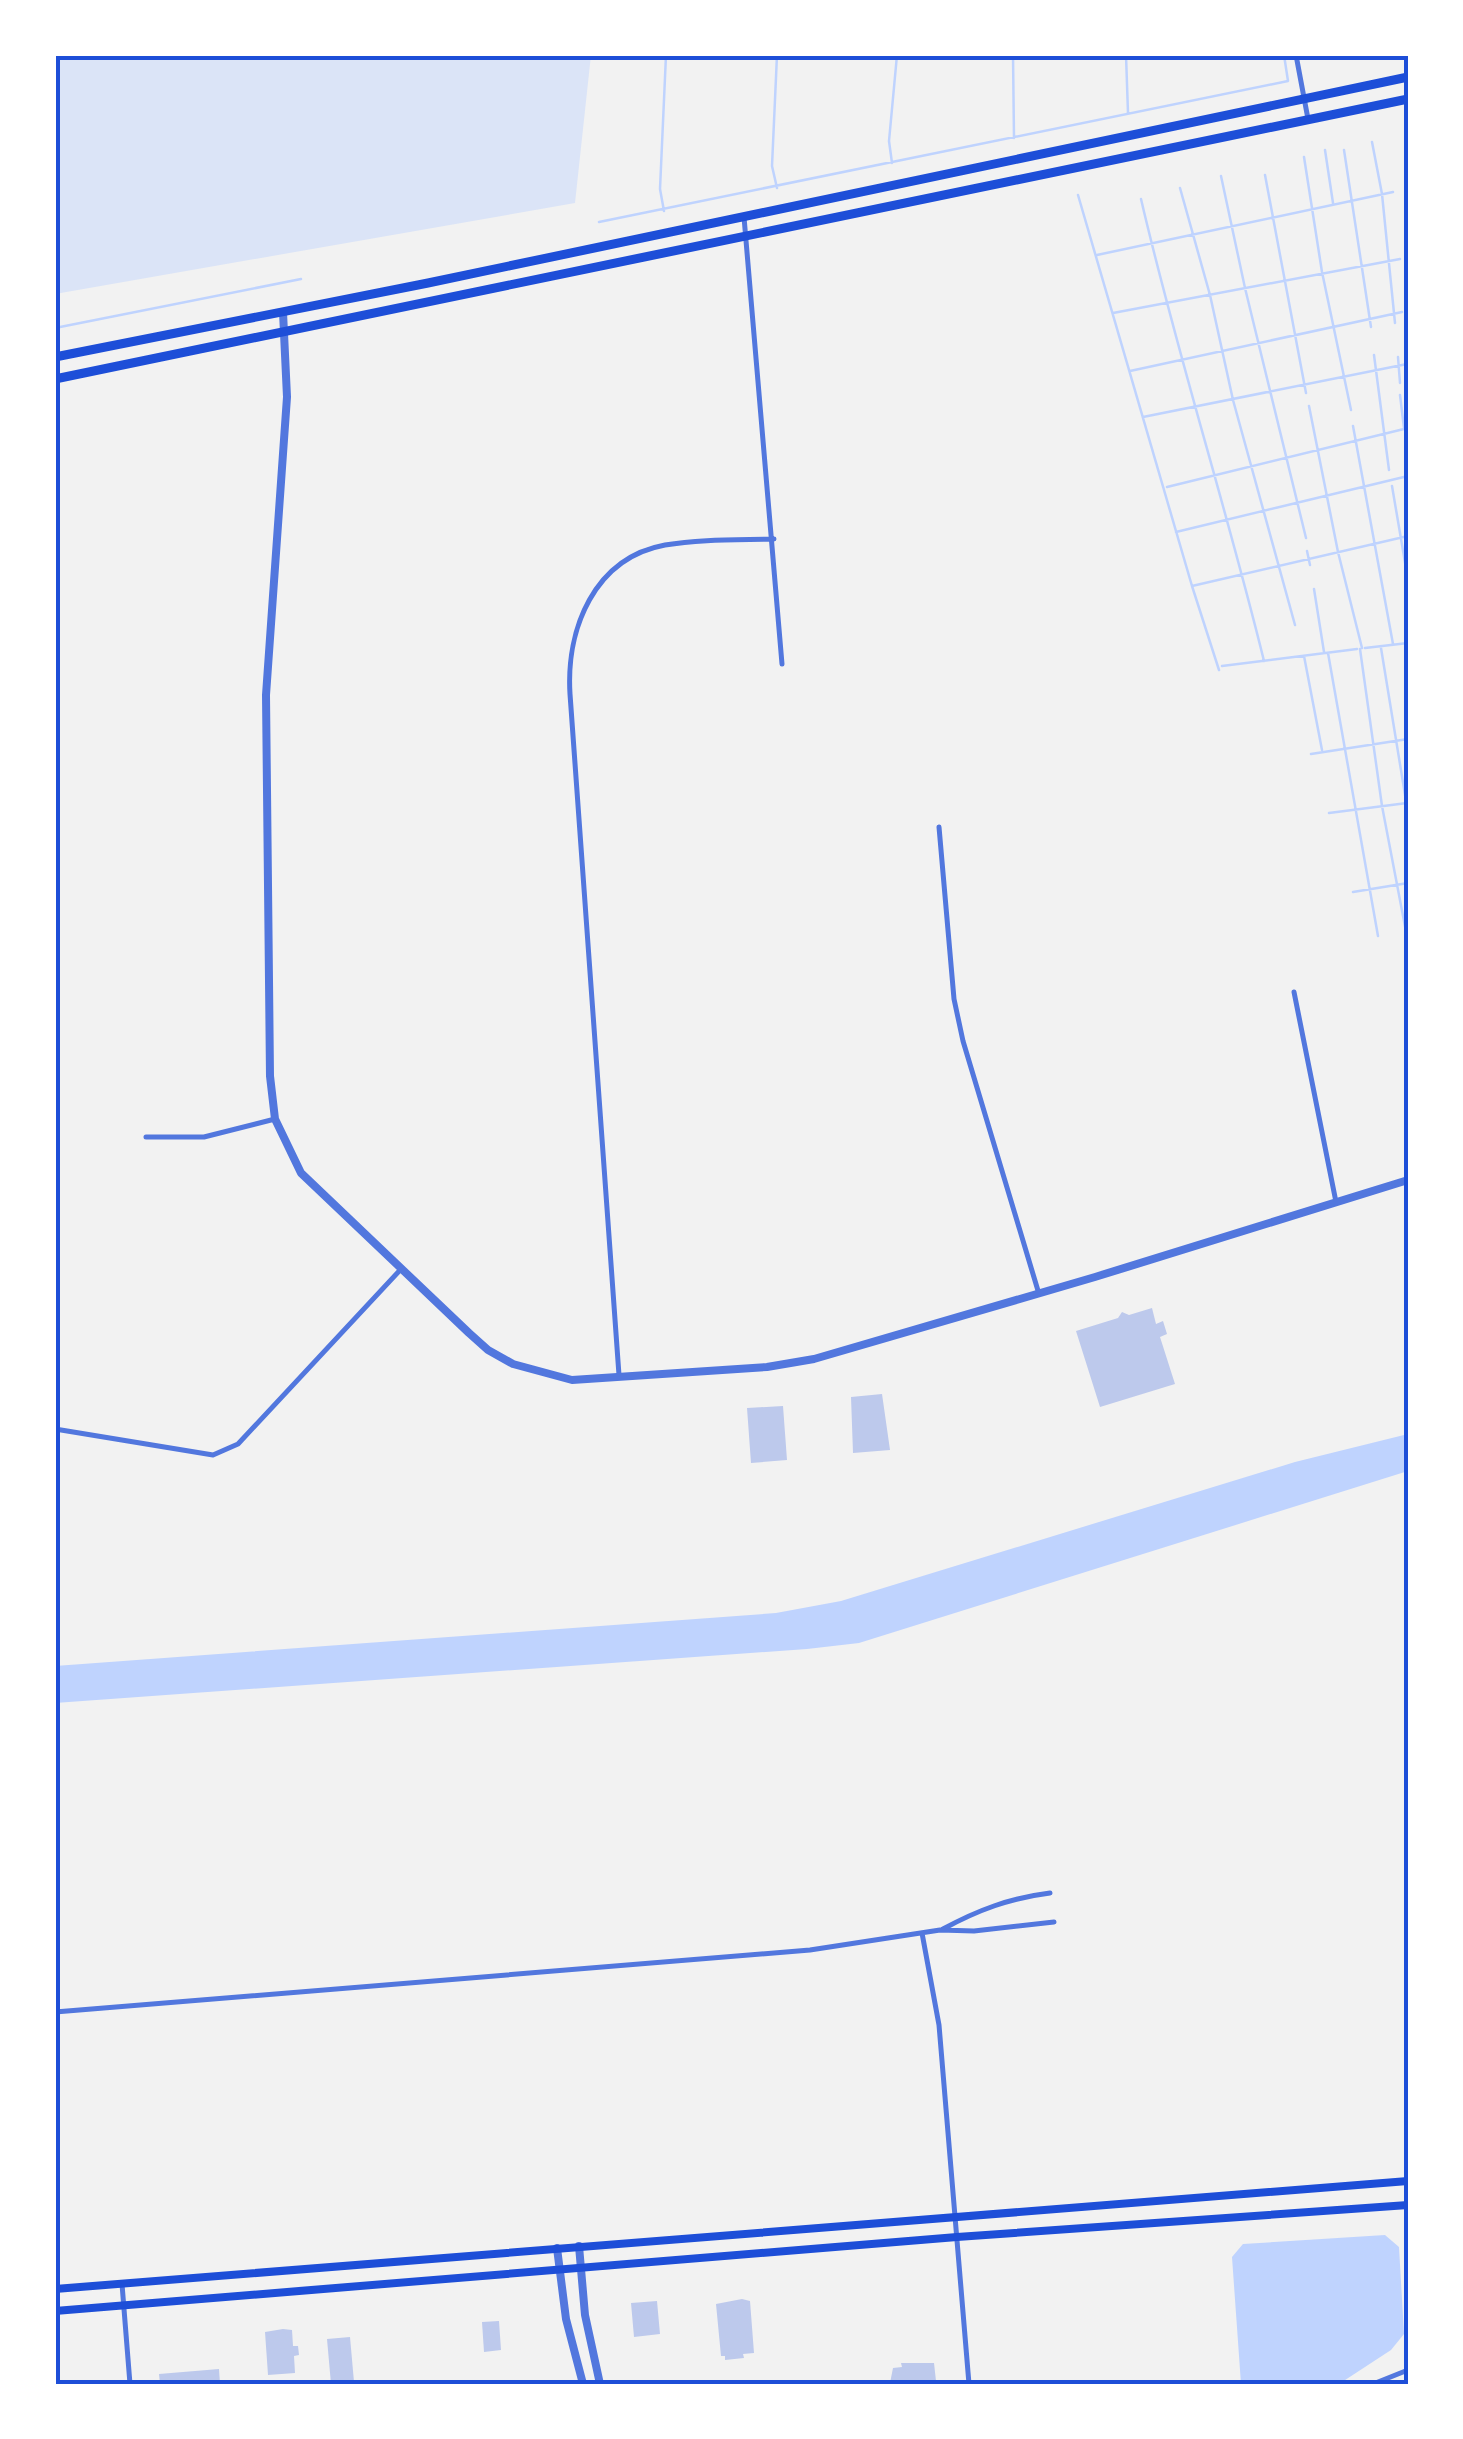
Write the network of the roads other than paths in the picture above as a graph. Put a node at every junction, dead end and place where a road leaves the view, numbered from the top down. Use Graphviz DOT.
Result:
graph roads {
  1 [pos="1296,55"];
  2 [pos="1408,78"];
  3 [pos="1304,99"];
  4 [pos="1408,99"];
  5 [pos="1308,119"];
  6 [pos="744,217"];
  7 [pos="746,235"];
  8 [pos="283,312"];
  9 [pos="286,332"];
  10 [pos="55,356"];
  11 [pos="55,379"];
  12 [pos="774,539"];
  13 [pos="782,664"];
  14 [pos="940,827"];
  15 [pos="1294,992"];
  16 [pos="275,1120"];
  17 [pos="146,1137"];
  18 [pos="1408,1180"];
  19 [pos="1336,1202"];
  20 [pos="402,1268"];
  21 [pos="1038,1294"];
  22 [pos="620,1378"];
  23 [pos="55,1429"];
  24 [pos="1050,1893"];
  25 [pos="1054,1922"];
  26 [pos="940,1930"];
  27 [pos="922,1933"];
  28 [pos="55,2012"];
  29 [pos="1408,2181"];
  30 [pos="1408,2205"];
  31 [pos="956,2218"];
  32 [pos="957,2237"];
  33 [pos="579,2246"];
  34 [pos="558,2248"];
  35 [pos="581,2268"];
  36 [pos="559,2270"];
  37 [pos="122,2284"];
  38 [pos="55,2289"];
  39 [pos="124,2305"];
  40 [pos="55,2310"];
  41 [pos="1408,2370"];
  42 [pos="130,2384"];
  43 [pos="583,2384"];
  44 [pos="600,2384"];
  45 [pos="969,2384"];
  46 [pos="1373,2384"];
  1 -- 3 [label="street"];
  2 -- 3 [label="main road"];
  3 -- 5 [label="street"];
  3 -- 6 [label="main road"];
  4 -- 5 [label="main road"];
  5 -- 7 [label="main road"];
  6 -- 7 [label="street"];
  6 -- 8 [label="main road"];
  7 -- 9 [label="main road"];
  7 -- 12 [label="street"];
  8 -- 9 [label="street"];
  8 -- 10 [label="main road"];
  9 -- 11 [label="main road"];
  9 -- 16 [label="street"];
  12 -- 13 [label="street"];
  12 -- 22 [label="street"];
  14 -- 21 [label="street"];
  15 -- 19 [label="street"];
  16 -- 17 [label="street"];
  16 -- 20 [label="street"];
  18 -- 19 [label="street"];
  19 -- 21 [label="street"];
  20 -- 22 [label="street"];
  20 -- 23 [label="street"];
  21 -- 22 [label="street"];
  24 -- 26 [label="street"];
  25 -- 26 [label="street"];
  26 -- 27 [label="street"];
  27 -- 28 [label="street"];
  27 -- 31 [label="street"];
  29 -- 31 [label="main road"];
  30 -- 32 [label="main road"];
  31 -- 32 [label="street"];
  31 -- 33 [label="main road"];
  32 -- 35 [label="main road"];
  32 -- 45 [label="street"];
  33 -- 34 [label="main road"];
  33 -- 35 [label="street"];
  34 -- 36 [label="street"];
  34 -- 37 [label="main road"];
  35 -- 36 [label="main road"];
  35 -- 44 [label="street"];
  36 -- 39 [label="main road"];
  36 -- 43 [label="street"];
  37 -- 38 [label="main road"];
  37 -- 39 [label="street"];
  39 -- 40 [label="main road"];
  39 -- 42 [label="street"];
  41 -- 46 [label="street"];
}
